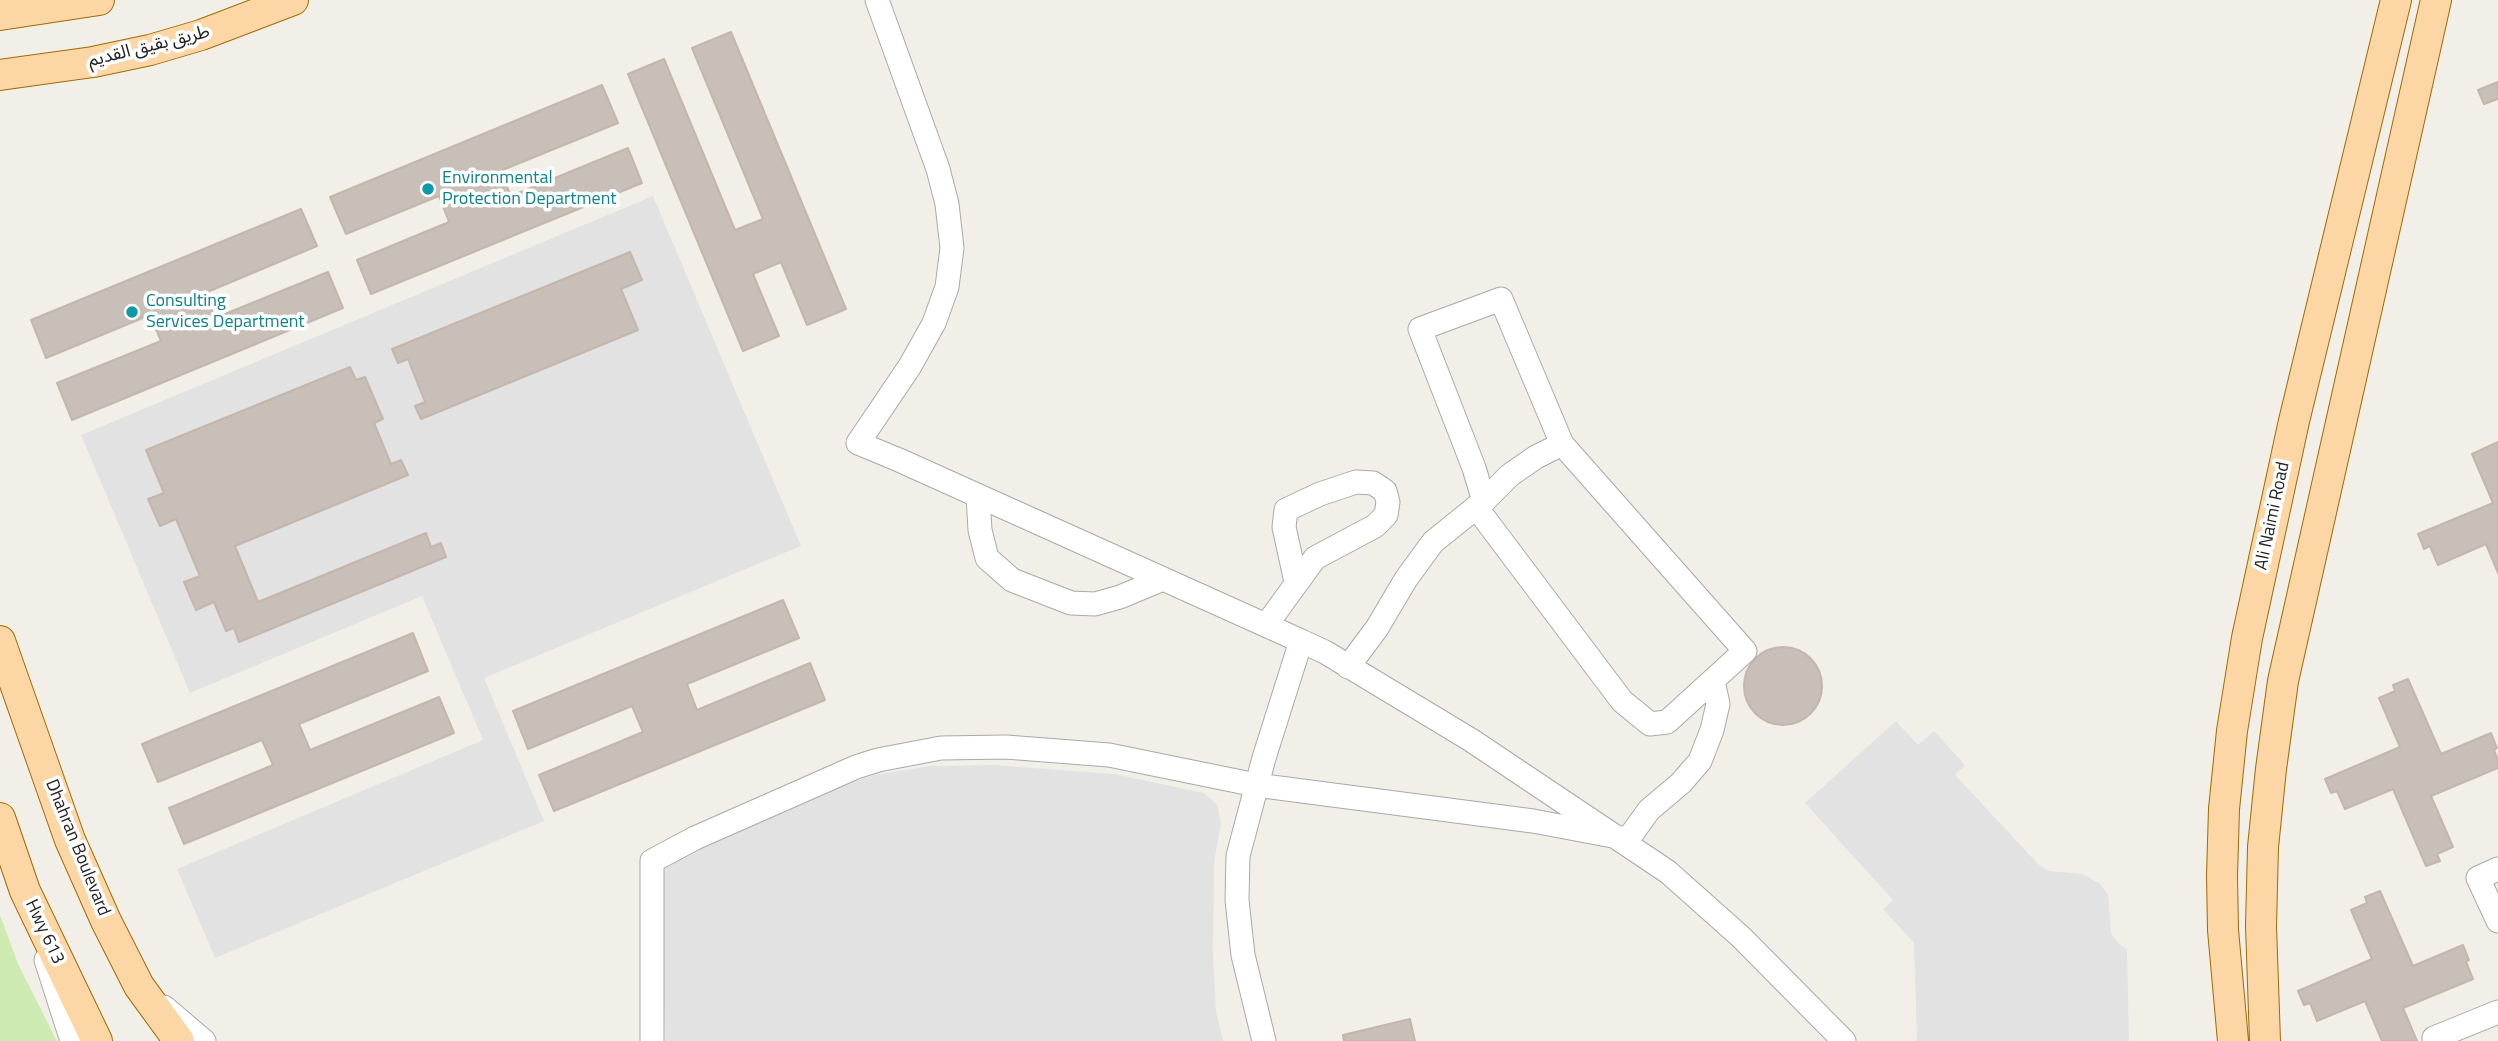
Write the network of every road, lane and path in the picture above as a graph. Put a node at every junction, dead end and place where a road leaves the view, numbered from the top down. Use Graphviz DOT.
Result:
graph roads {
  1 [pos="99,0"];
  2 [pos="293,0"];
  3 [pos="877,0"];
  4 [pos="2396,0"];
  5 [pos="2436,0"];
  6 [pos="0,16"];
  7 [pos="0,75"];
  8 [pos="1562,444"];
  9 [pos="978,495"];
  10 [pos="1480,504"];
  11 [pos="1163,579"];
  12 [pos="1296,582"];
  13 [pos="1267,624"];
  14 [pos="0,641"];
  15 [pos="1301,641"];
  16 [pos="1348,667"];
  17 [pos="1713,681"];
  18 [pos="1256,785"];
  19 [pos="0,818"];
  20 [pos="1622,839"];
  21 [pos="2498,869"];
  22 [pos="25,891"];
  23 [pos="2496,914"];
  24 [pos="139,986"];
  25 [pos="2498,1012"];
  26 [pos="72,1041"];
  27 [pos="97,1041"];
  28 [pos="179,1041"];
  29 [pos="204,1041"];
  30 [pos="652,1041"];
  31 [pos="1264,1041"];
  32 [pos="1844,1041"];
  33 [pos="2233,1041"];
  34 [pos="2265,1041"];
  35 [pos="2436,1041"];
  1 -- 6 [label="main road"];
  2 -- 7 [label="main road, طريق بقيق القديم"];
  3 -- 9 [label="street"];
  4 -- 33 [label="main road, Ali Naimi Road"];
  5 -- 34 [label="main road"];
  8 -- 10 [label="street"];
  8 -- 10 [label="street"];
  8 -- 17 [label="street"];
  9 -- 11 [label="street"];
  9 -- 11 [label="street"];
  10 -- 16 [label="street"];
  10 -- 17 [label="street"];
  11 -- 13 [label="street"];
  12 -- 12 [label="street"];
  12 -- 13 [label="street"];
  13 -- 15 [label="street"];
  14 -- 24 [label="main road, Dhahran Boulevard"];
  15 -- 16 [label="street"];
  15 -- 18 [label="street"];
  16 -- 20 [label="street"];
  17 -- 20 [label="street"];
  18 -- 20 [label="street"];
  18 -- 30 [label="street"];
  18 -- 31 [label="street"];
  19 -- 22 [label="main road, Hwy 613"];
  20 -- 32 [label="street"];
  21 -- 23 [label="street"];
  22 -- 26 [label="street"];
  22 -- 27 [label="main road, Hwy 613"];
  24 -- 28 [label="main road, Dhahran Boulevard"];
  24 -- 29 [label="street"];
  25 -- 35 [label="street"];
}
